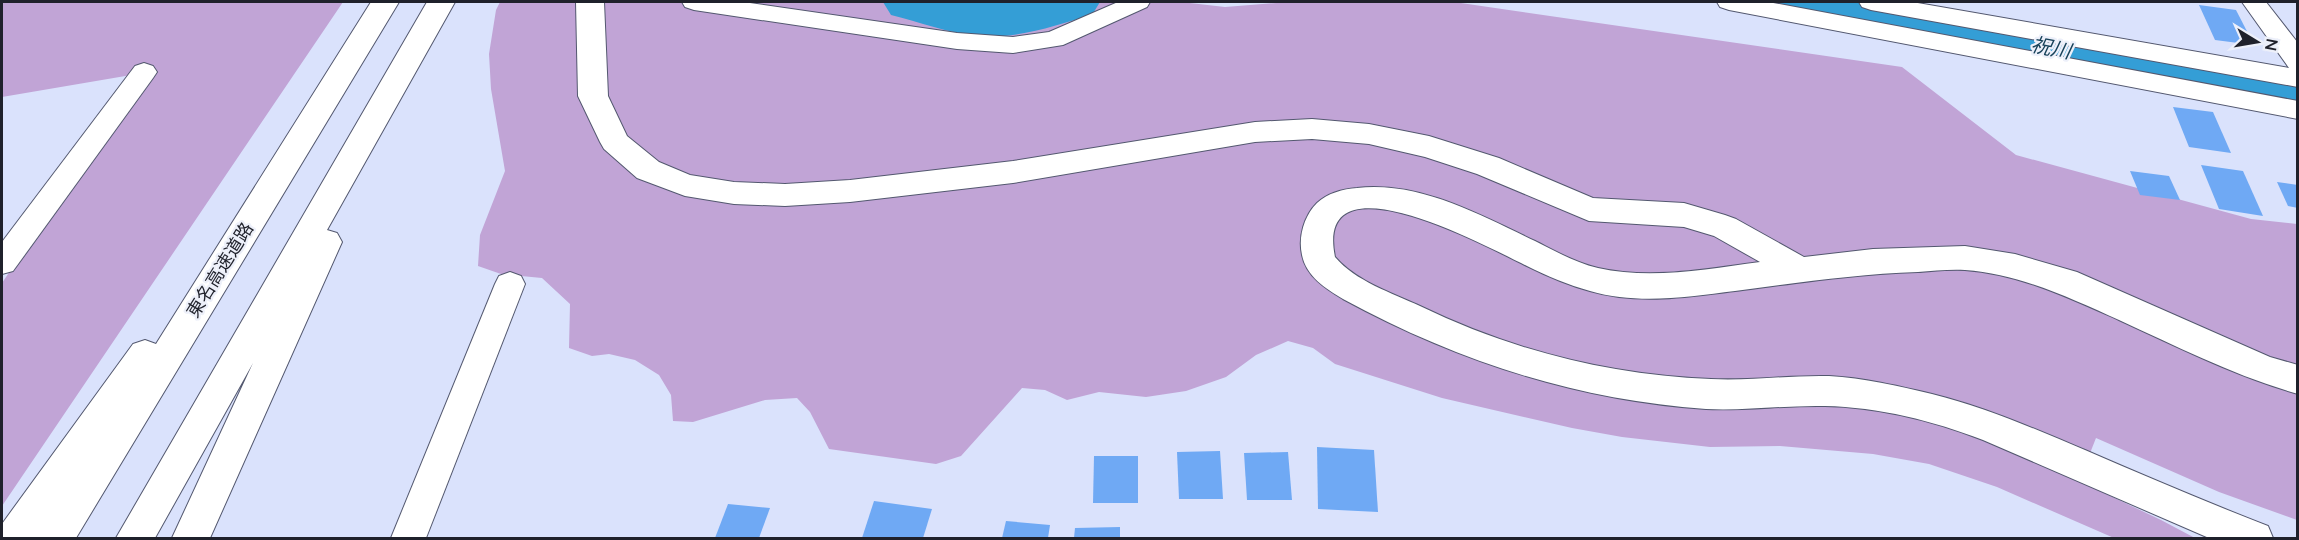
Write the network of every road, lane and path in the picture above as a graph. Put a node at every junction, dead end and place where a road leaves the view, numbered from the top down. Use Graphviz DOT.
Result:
graph roads {
  1 [pos="385,2"];
  2 [pos="441,2"];
  3 [pos="590,2"];
  4 [pos="694,2"];
  5 [pos="1138,2"];
  6 [pos="1729,2"];
  7 [pos="1871,2"];
  8 [pos="2254,2"];
  9 [pos="2298,62"];
  10 [pos="404,68"];
  11 [pos="144,72"];
  12 [pos="2298,78"];
  13 [pos="2298,110"];
  14 [pos="285,166"];
  15 [pos="2,263"];
  16 [pos="1800,270"];
  17 [pos="510,284"];
  18 [pos="2298,380"];
  19 [pos="14,538"];
  20 [pos="55,538"];
  21 [pos="135,538"];
  22 [pos="191,538"];
  23 [pos="408,538"];
  24 [pos="2253,538"];
  1 -- 14 [label="main road, 東名高速道路"];
  2 -- 10 [label="main road"];
  3 -- 16 [label="main road"];
  4 -- 5 [label="street"];
  6 -- 13 [label="street"];
  7 -- 12 [label="street"];
  8 -- 9 [label="street"];
  10 -- 21 [label="main road"];
  10 -- 22 [label="main road"];
  11 -- 15 [label="street"];
  14 -- 19 [label="main road"];
  14 -- 20 [label="main road, 東名高速道路"];
  16 -- 18 [label="main road"];
  16 -- 24 [label="main road"];
  17 -- 23 [label="street"];
}
